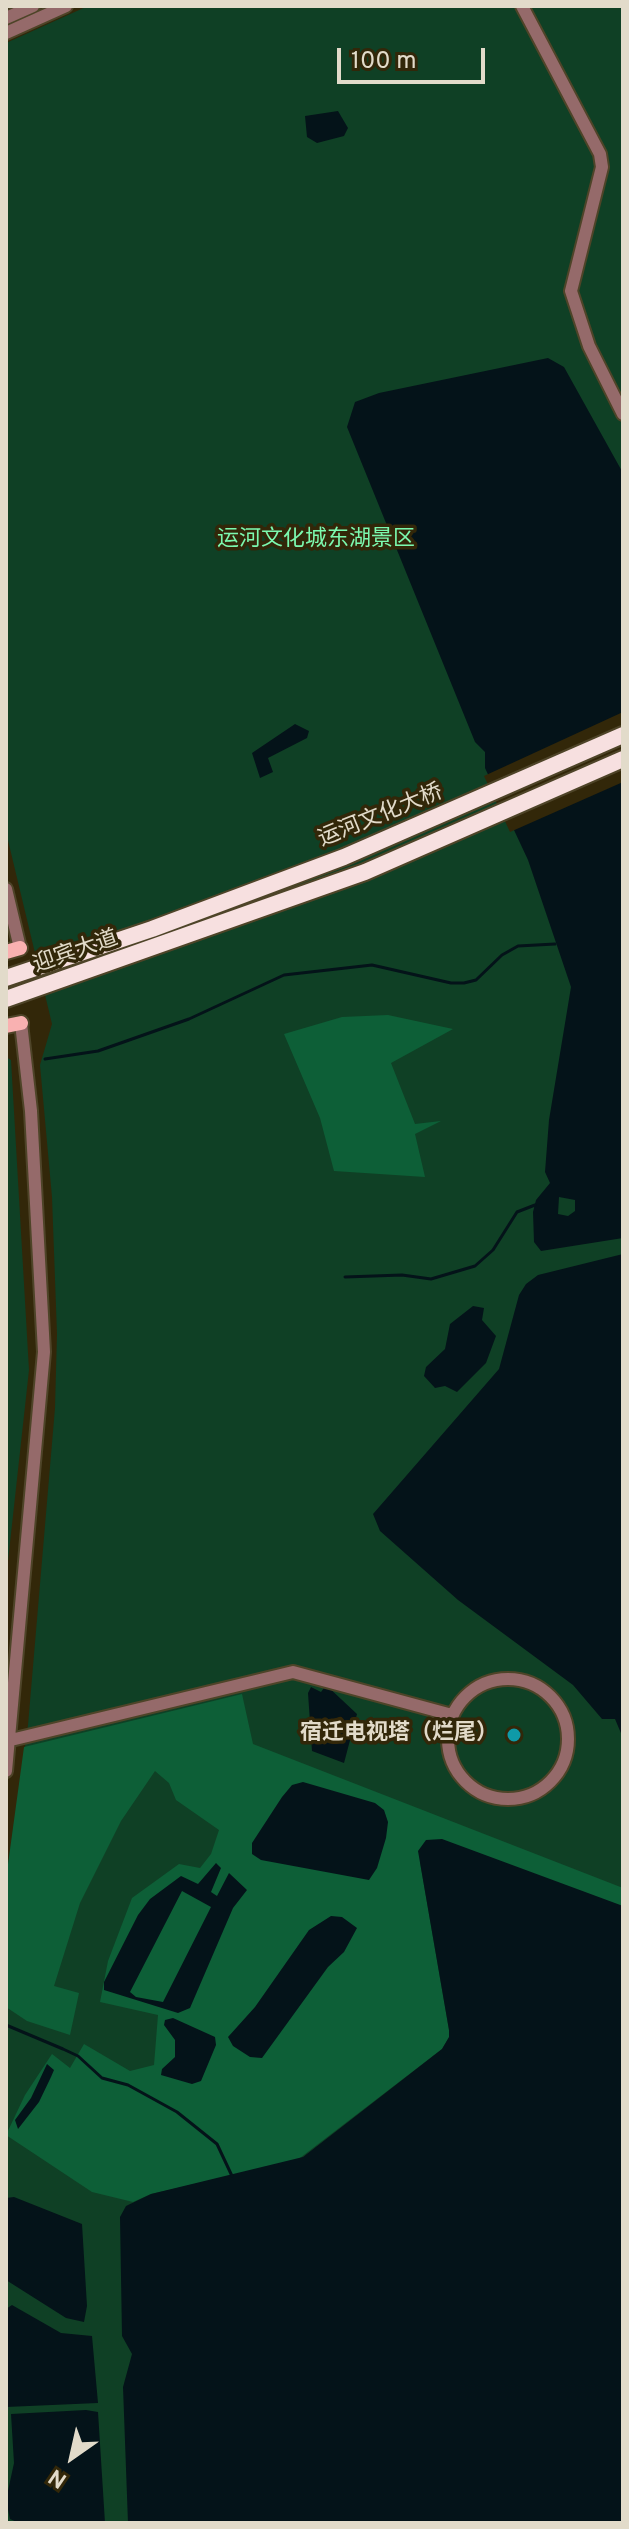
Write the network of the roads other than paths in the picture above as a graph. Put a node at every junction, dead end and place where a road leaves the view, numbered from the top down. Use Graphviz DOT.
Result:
graph roads {
  1 [pos="33,6"];
  2 [pos="66,6"];
  3 [pos="522,6"];
  4 [pos="6,18"];
  5 [pos="6,33"];
  6 [pos="623,414"];
  7 [pos="623,735"];
  8 [pos="623,759"];
  9 [pos="6,889"];
  10 [pos="152,929"];
  11 [pos="160,946"];
  12 [pos="13,950"];
  13 [pos="95,970"];
  14 [pos="6,975"];
  15 [pos="6,999"];
  16 [pos="6,1007"];
  17 [pos="21,1023"];
  18 [pos="6,1026"];
  19 [pos="452,1715"];
  20 [pos="11,1740"];
  21 [pos="6,1771"];
  1 -- 4 [label="street"];
  2 -- 5 [label="street"];
  3 -- 6 [label="street"];
  7 -- 10 [label="highway, 运河文化大桥"];
  8 -- 11 [label="highway, 运河文化大桥"];
  9 -- 12 [label="street"];
  10 -- 14 [label="highway, 迎宾大道"];
  11 -- 13 [label="highway, 迎宾大道"];
  13 -- 15 [label="highway, 迎宾大道"];
  13 -- 16 [label="highway"];
  17 -- 18 [label="main road"];
  17 -- 20 [label="street"];
  19 -- 19 [label="street"];
  19 -- 20 [label="street"];
  20 -- 21 [label="street"];
}
